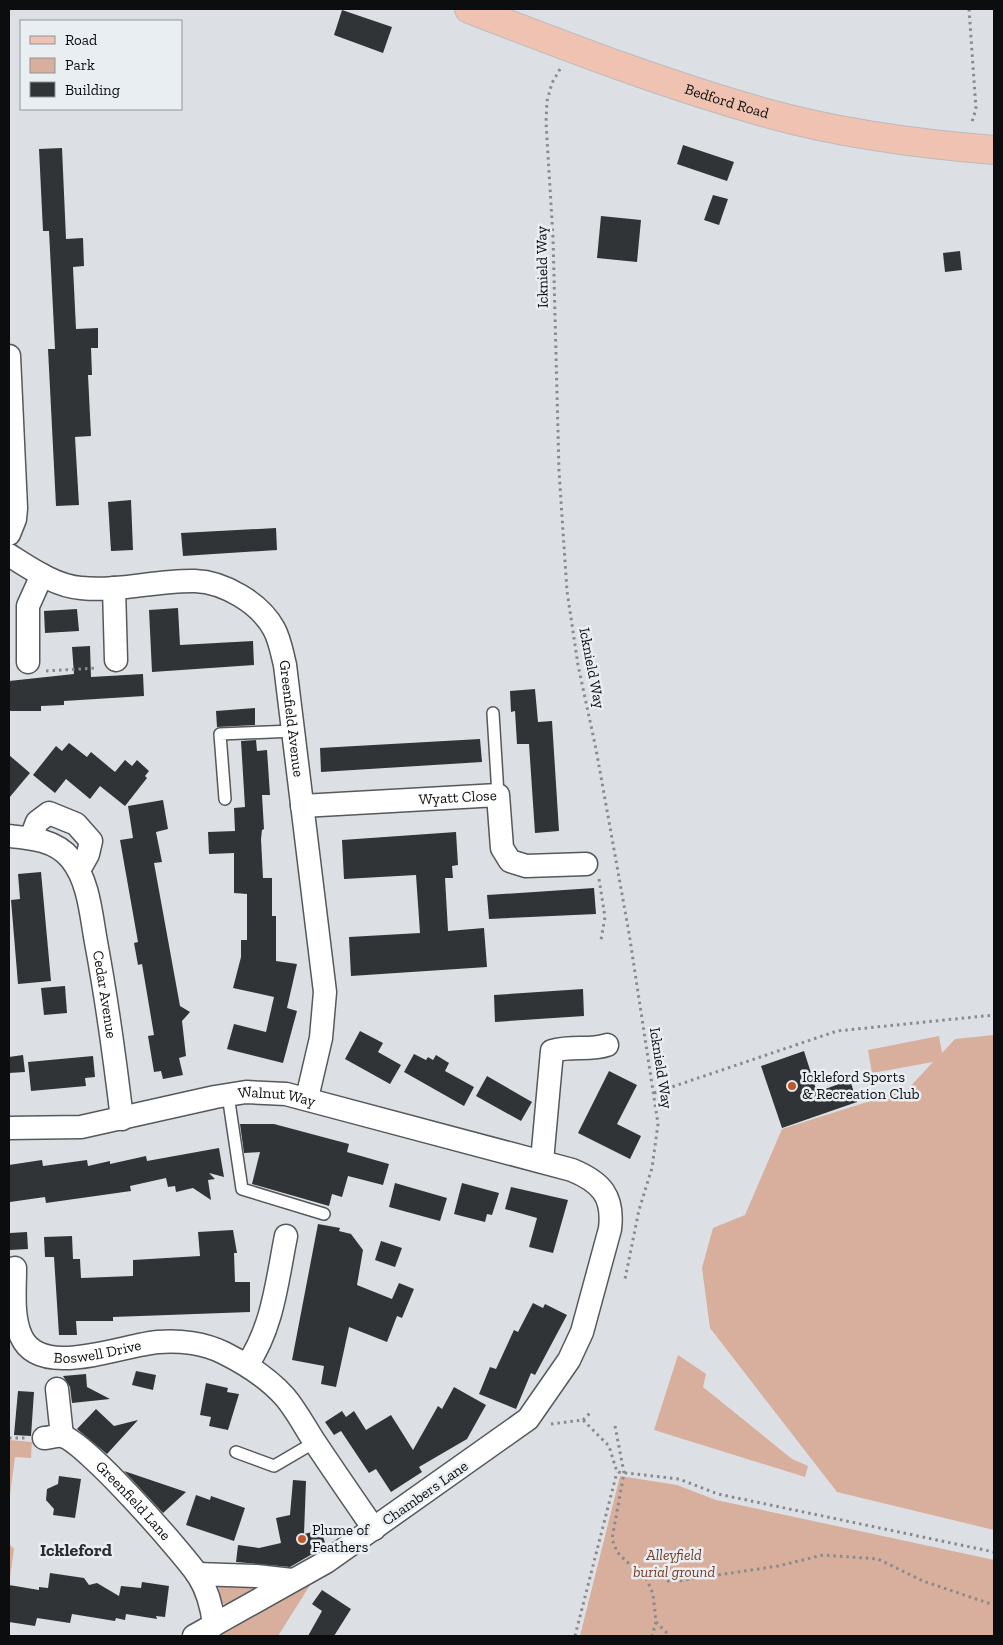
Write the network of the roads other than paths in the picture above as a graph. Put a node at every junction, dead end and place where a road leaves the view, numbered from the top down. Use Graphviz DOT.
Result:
graph roads {
  1 [pos="469,9"];
  2 [pos="994,150"];
  3 [pos="9,356"];
  4 [pos="9,534"];
  5 [pos="9,555"];
  6 [pos="42,574"];
  7 [pos="114,588"];
  8 [pos="116,660"];
  9 [pos="34,666"];
  10 [pos="493,713"];
  11 [pos="294,731"];
  12 [pos="498,795"];
  13 [pos="224,798"];
  14 [pos="302,806"];
  15 [pos="20,837"];
  16 [pos="586,864"];
  17 [pos="607,1045"];
  18 [pos="228,1095"];
  19 [pos="307,1098"];
  20 [pos="122,1119"];
  21 [pos="9,1128"];
  22 [pos="542,1161"];
  23 [pos="324,1214"];
  24 [pos="286,1236"];
  25 [pos="15,1268"];
  26 [pos="594,1292"];
  27 [pos="247,1365"];
  28 [pos="56,1390"];
  29 [pos="314,1442"];
  30 [pos="236,1452"];
  31 [pos="374,1529"];
  32 [pos="197,1574"];
  33 [pos="292,1580"];
  34 [pos="214,1625"];
  35 [pos="194,1636"];
  1 -- 2 [label="main road, Bedford Road"];
  3 -- 4 [label="street"];
  5 -- 6 [label="street, Greenfield Avenue"];
  6 -- 7 [label="street, Greenfield Avenue"];
  6 -- 9 [label="street"];
  7 -- 8 [label="street"];
  7 -- 11 [label="street, Greenfield Avenue"];
  10 -- 12 [label="lane"];
  11 -- 13 [label="lane"];
  11 -- 14 [label="street, Greenfield Avenue"];
  12 -- 14 [label="street, Wyatt Close"];
  12 -- 16 [label="street, Wyatt Close"];
  14 -- 19 [label="street, Greenfield Avenue"];
  15 -- 20 [label="street, Cedar Avenue"];
  17 -- 22 [label="street"];
  18 -- 19 [label="street, Walnut Way"];
  18 -- 20 [label="street, Walnut Way"];
  18 -- 23 [label="lane"];
  19 -- 22 [label="street, Walnut Way"];
  20 -- 21 [label="street, Walnut Way"];
  22 -- 26 [label="street, Walnut Way"];
  24 -- 27 [label="street"];
  25 -- 27 [label="street, Boswell Drive"];
  26 -- 31 [label="street, Chambers Lane"];
  27 -- 29 [label="street, Boswell Drive"];
  28 -- 32 [label="street, Greenfield Lane"];
  29 -- 30 [label="lane"];
  29 -- 31 [label="street, Boswell Drive"];
  31 -- 33 [label="street, Chambers Lane"];
  32 -- 33 [label="street"];
  32 -- 34 [label="street, Greenfield Lane"];
  33 -- 34 [label="street, Chambers Lane"];
  34 -- 35 [label="street, Chambers Lane"];
}
